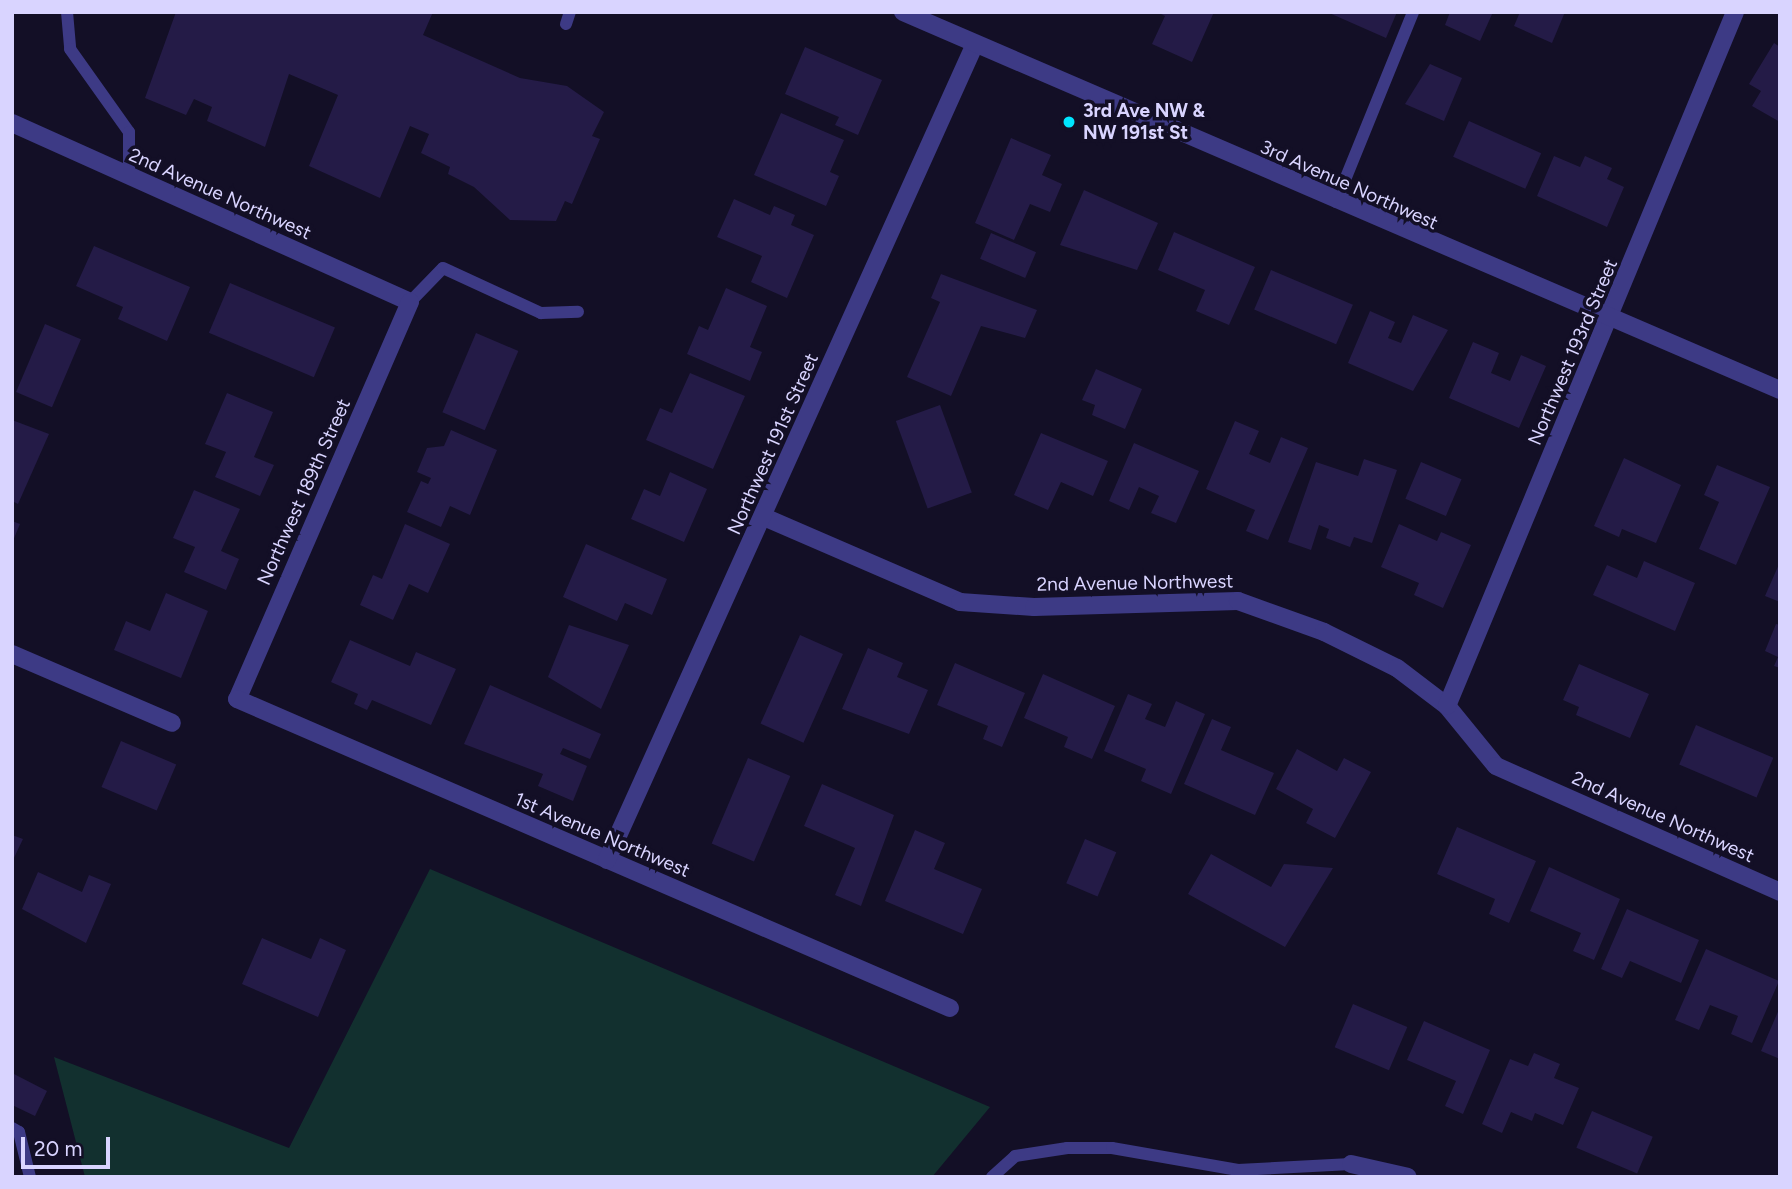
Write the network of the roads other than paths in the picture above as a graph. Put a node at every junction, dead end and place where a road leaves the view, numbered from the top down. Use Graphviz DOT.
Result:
graph roads {
  1 [pos="67,12"];
  2 [pos="903,12"];
  3 [pos="1413,12"];
  4 [pos="1735,12"];
  5 [pos="975,44"];
  6 [pos="13,125"];
  7 [pos="129,176"];
  8 [pos="1336,202"];
  9 [pos="410,302"];
  10 [pos="578,312"];
  11 [pos="1610,322"];
  12 [pos="1780,390"];
  13 [pos="764,517"];
  14 [pos="12,654"];
  15 [pos="237,699"];
  16 [pos="1447,706"];
  17 [pos="172,723"];
  18 [pos="607,860"];
  19 [pos="1780,892"];
  20 [pos="950,1008"];
  21 [pos="12,1128"];
  22 [pos="1351,1164"];
  23 [pos="30,1177"];
  24 [pos="992,1177"];
  25 [pos="1408,1177"];
  1 -- 7 [label="lane"];
  2 -- 5 [label="street, 3rd Avenue Northwest"];
  3 -- 8 [label="lane"];
  4 -- 11 [label="street, Northwest 193rd Street"];
  5 -- 8 [label="street, 3rd Avenue Northwest"];
  5 -- 13 [label="street, Northwest 191st Street"];
  6 -- 7 [label="street, 2nd Avenue Northwest"];
  7 -- 9 [label="street, 2nd Avenue Northwest"];
  8 -- 11 [label="street, 3rd Avenue Northwest"];
  9 -- 10 [label="lane"];
  9 -- 15 [label="street, Northwest 189th Street"];
  11 -- 12 [label="street, 3rd Avenue Northwest"];
  11 -- 16 [label="street, Northwest 193rd Street"];
  13 -- 16 [label="street, 2nd Avenue Northwest"];
  13 -- 18 [label="street, Northwest 191st Street"];
  14 -- 17 [label="street"];
  15 -- 18 [label="street, 1st Avenue Northwest"];
  16 -- 19 [label="street, 2nd Avenue Northwest"];
  18 -- 20 [label="street, 1st Avenue Northwest"];
  21 -- 23 [label="lane"];
  22 -- 24 [label="lane"];
  22 -- 25 [label="street"];
}
